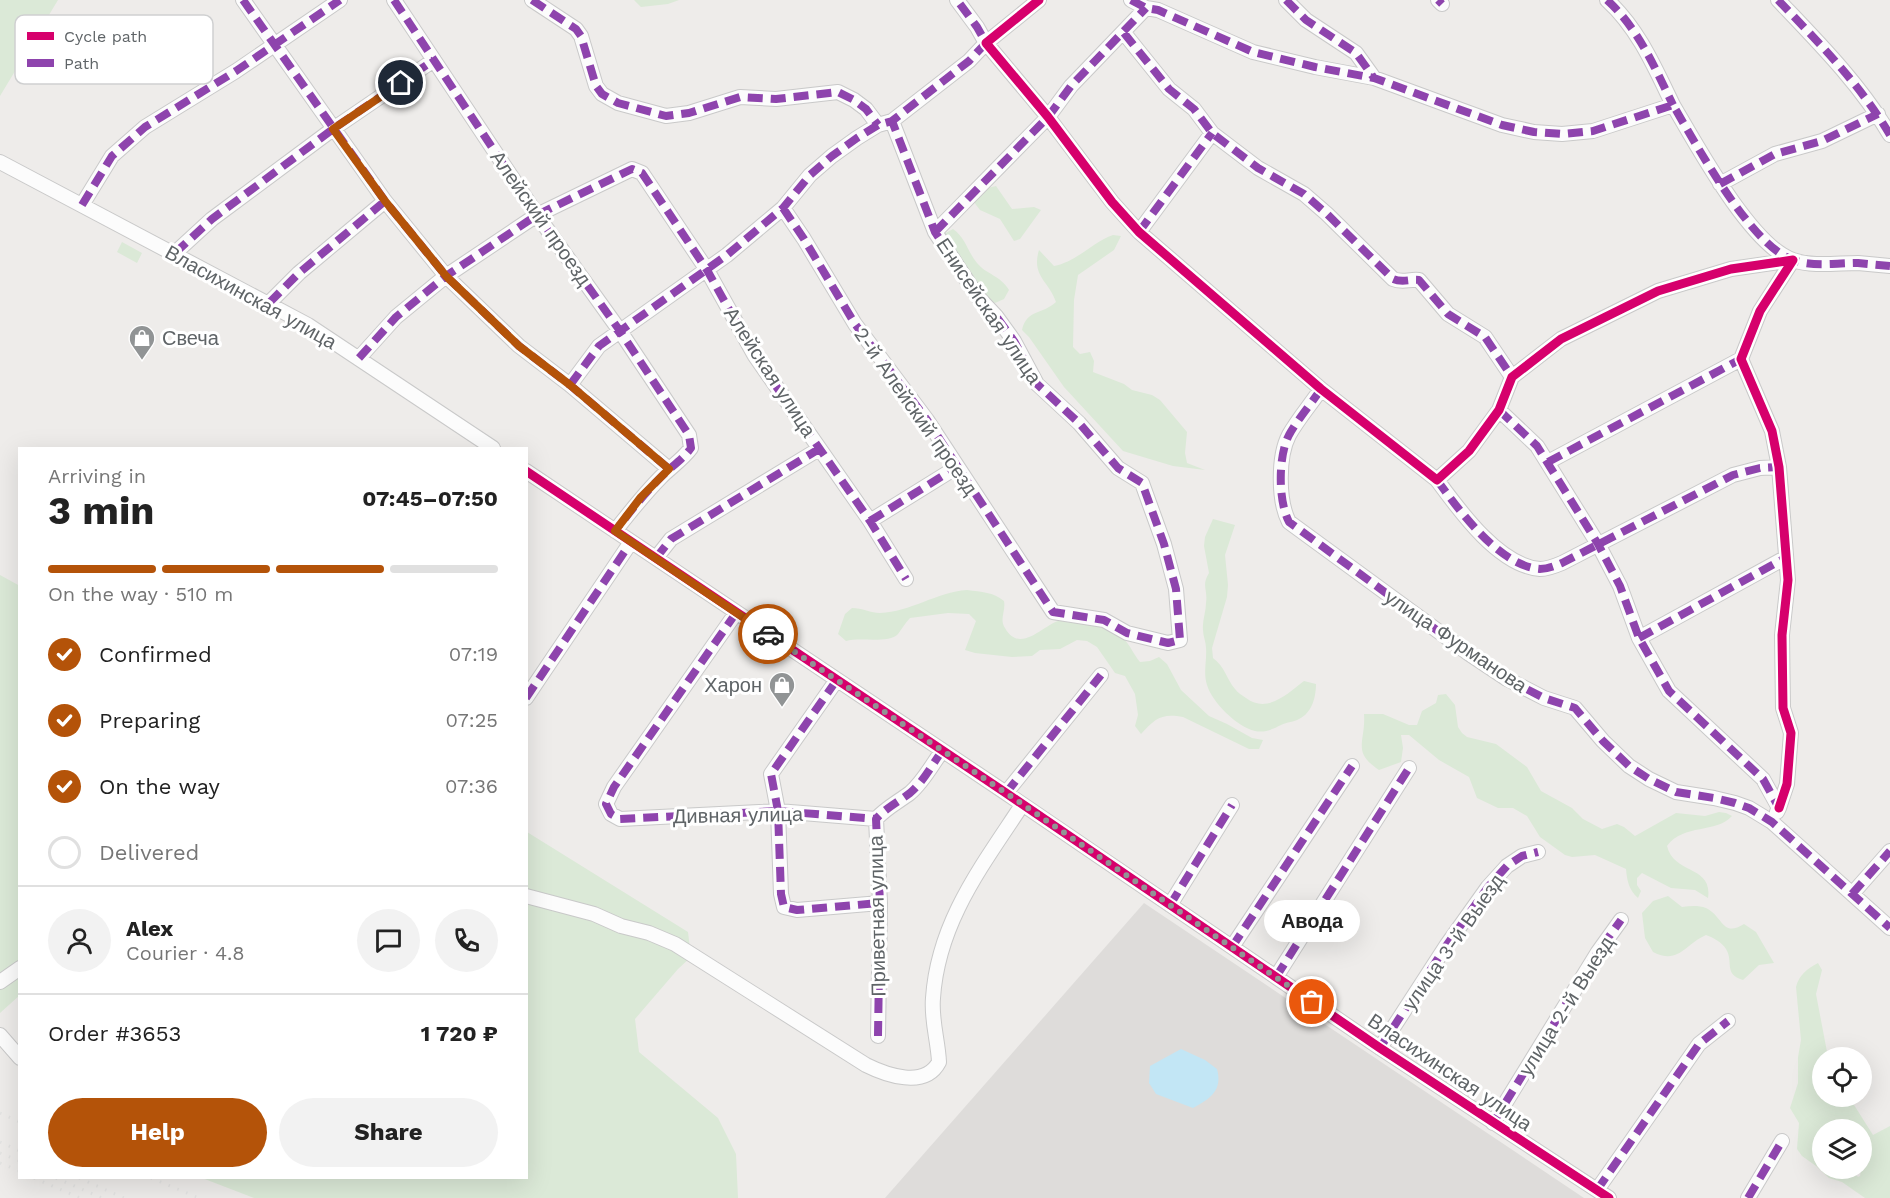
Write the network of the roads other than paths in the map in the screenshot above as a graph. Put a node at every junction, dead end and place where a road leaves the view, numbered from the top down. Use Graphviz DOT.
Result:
graph roads {
  1 [pos="243,0"];
  2 [pos="340,0"];
  3 [pos="394,0"];
  4 [pos="532,0"];
  5 [pos="957,0"];
  6 [pos="1039,0"];
  7 [pos="1131,0"];
  8 [pos="1286,0"];
  9 [pos="1607,0"];
  10 [pos="1778,0"];
  11 [pos="1146,8"];
  12 [pos="1124,33"];
  13 [pos="986,43"];
  14 [pos="273,45"];
  15 [pos="434,60"];
  16 [pos="1374,78"];
  17 [pos="1673,105"];
  18 [pos="1878,114"];
  19 [pos="1047,117"];
  20 [pos="885,123"];
  21 [pos="333,129"];
  22 [pos="1212,133"];
  23 [pos="1890,135"];
  24 [pos="0,162"];
  25 [pos="1720,184"];
  26 [pos="385,201"];
  27 [pos="82,205"];
  28 [pos="783,208"];
  29 [pos="537,215"];
  30 [pos="935,232"];
  31 [pos="1139,232"];
  32 [pos="175,253"];
  33 [pos="1793,260"];
  34 [pos="1890,266"];
  35 [pos="707,270"];
  36 [pos="446,276"];
  37 [pos="269,303"];
  38 [pos="620,331"];
  39 [pos="359,358"];
  40 [pos="1741,359"];
  41 [pos="1512,377"];
  42 [pos="570,385"];
  43 [pos="1321,388"];
  44 [pos="1499,410"];
  45 [pos="492,447"];
  46 [pos="819,449"];
  47 [pos="1548,462"];
  48 [pos="957,467"];
  49 [pos="1779,467"];
  50 [pos="669,469"];
  51 [pos="528,472"];
  52 [pos="1437,480"];
  53 [pos="870,520"];
  54 [pos="615,531"];
  55 [pos="631,542"];
  56 [pos="1598,544"];
  57 [pos="656,558"];
  58 [pos="1785,558"];
  59 [pos="906,579"];
  60 [pos="1053,612"];
  61 [pos="736,613"];
  62 [pos="1639,638"];
  63 [pos="1101,675"];
  64 [pos="836,681"];
  65 [pos="528,695"];
  66 [pos="942,751"];
  67 [pos="1352,766"];
  68 [pos="1409,768"];
  69 [pos="1006,793"];
  70 [pos="1022,805"];
  71 [pos="1232,805"];
  72 [pos="1779,808"];
  73 [pos="778,811"];
  74 [pos="876,819"];
  75 [pos="1772,822"];
  76 [pos="1890,851"];
  77 [pos="1539,852"];
  78 [pos="1852,894"];
  79 [pos="528,897"];
  80 [pos="880,903"];
  81 [pos="1170,905"];
  82 [pos="1621,920"];
  83 [pos="1890,928"];
  84 [pos="1232,947"];
  85 [pos="18,969"];
  86 [pos="1276,977"];
  87 [pos="0,982"];
  88 [pos="1728,1021"];
  89 [pos="0,1035"];
  90 [pos="878,1036"];
  91 [pos="1380,1048"];
  92 [pos="18,1056"];
  93 [pos="1493,1123"];
  94 [pos="1782,1141"];
  95 [pos="1597,1190"];
  96 [pos="1609,1198"];
  97 [pos="1748,1198"];
  1 -- 14 [label="street"];
  2 -- 14 [label="street"];
  3 -- 15 [label="street, Алейский проезд"];
  4 -- 20 [label="street, Енисейская улица"];
  5 -- 13 [label="street"];
  6 -- 13 [label="street"];
  7 -- 11 [label="street"];
  8 -- 16 [label="street"];
  9 -- 17 [label="street"];
  10 -- 18 [label="street"];
  11 -- 12 [label="street"];
  11 -- 16 [label="street"];
  12 -- 19 [label="street"];
  12 -- 22 [label="street"];
  13 -- 19 [label="street"];
  13 -- 20 [label="street"];
  14 -- 21 [label="street"];
  14 -- 27 [label="street"];
  15 -- 21 [label="street"];
  15 -- 29 [label="street, Алейский проезд"];
  16 -- 17 [label="street"];
  17 -- 25 [label="street"];
  18 -- 23 [label="street"];
  18 -- 25 [label="street"];
  19 -- 30 [label="street"];
  19 -- 31 [label="street"];
  20 -- 28 [label="street"];
  20 -- 30 [label="street, Енисейская улица"];
  21 -- 26 [label="street"];
  21 -- 32 [label="street"];
  22 -- 31 [label="street"];
  22 -- 41 [label="street"];
  24 -- 27 [label="street, Власихинская улица"];
  25 -- 33 [label="street"];
  26 -- 36 [label="street"];
  26 -- 37 [label="street"];
  27 -- 32 [label="street, Власихинская улица"];
  28 -- 35 [label="street"];
  28 -- 48 [label="street, 2-й Алейский проезд"];
  29 -- 35 [label="street, Алейская улица"];
  29 -- 36 [label="street"];
  29 -- 38 [label="street, Алейский проезд"];
  30 -- 60 [label="street, Енисейская улица"];
  31 -- 43 [label="street"];
  32 -- 37 [label="street, Власихинская улица"];
  33 -- 34 [label="street"];
  33 -- 40 [label="street"];
  33 -- 41 [label="street"];
  35 -- 38 [label="street"];
  35 -- 46 [label="street, Алейская улица"];
  36 -- 39 [label="street"];
  36 -- 42 [label="street"];
  37 -- 39 [label="street, Власихинская улица"];
  38 -- 42 [label="street"];
  38 -- 50 [label="street, Алейский проезд"];
  39 -- 45 [label="street, Власихинская улица"];
  40 -- 47 [label="street"];
  40 -- 49 [label="street"];
  41 -- 44 [label="street"];
  42 -- 50 [label="street"];
  43 -- 52 [label="street"];
  43 -- 75 [label="street, улица Фурманова"];
  44 -- 47 [label="street"];
  44 -- 52 [label="street"];
  46 -- 53 [label="street, Алейская улица"];
  46 -- 57 [label="street"];
  47 -- 56 [label="street"];
  48 -- 53 [label="street"];
  48 -- 60 [label="street, 2-й Алейский проезд"];
  49 -- 56 [label="street"];
  49 -- 58 [label="street"];
  50 -- 54 [label="street"];
  51 -- 54 [label="street, Власихинская улица"];
  52 -- 56 [label="street"];
  53 -- 59 [label="street, Алейская улица"];
  54 -- 55 [label="street, Власихинская улица"];
  55 -- 57 [label="street, Власихинская улица"];
  55 -- 65 [label="street"];
  56 -- 62 [label="street"];
  57 -- 61 [label="street, Власихинская улица"];
  58 -- 62 [label="street"];
  58 -- 72 [label="street"];
  61 -- 64 [label="street, Власихинская улица"];
  61 -- 73 [label="street, Дивная улица"];
  62 -- 72 [label="street"];
  63 -- 69 [label="street"];
  64 -- 66 [label="street, Власихинская улица"];
  64 -- 73 [label="street"];
  66 -- 69 [label="street, Власихинская улица"];
  66 -- 74 [label="street, Приветная улица"];
  67 -- 84 [label="street"];
  68 -- 86 [label="street"];
  69 -- 70 [label="street, Власихинская улица"];
  70 -- 79 [label="street"];
  70 -- 81 [label="street, Власихинская улица"];
  71 -- 81 [label="street"];
  72 -- 75 [label="street"];
  73 -- 74 [label="street, Дивная улица"];
  73 -- 80 [label="street"];
  74 -- 80 [label="street, Приветная улица"];
  75 -- 78 [label="street, улица Фурманова"];
  76 -- 78 [label="street"];
  77 -- 91 [label="street, улица 3-й Выезд"];
  78 -- 83 [label="street, улица Фурманова"];
  80 -- 90 [label="street, Приветная улица"];
  81 -- 84 [label="street, Власихинская улица"];
  82 -- 93 [label="street, улица 2-й Выезд"];
  84 -- 86 [label="street, Власихинская улица"];
  85 -- 87 [label="street"];
  86 -- 91 [label="street, Власихинская улица"];
  88 -- 95 [label="street"];
  89 -- 92 [label="street"];
  91 -- 93 [label="street, Власихинская улица"];
  93 -- 95 [label="street, Власихинская улица"];
  94 -- 97 [label="street"];
  95 -- 96 [label="street, Власихинская улица"];
}
